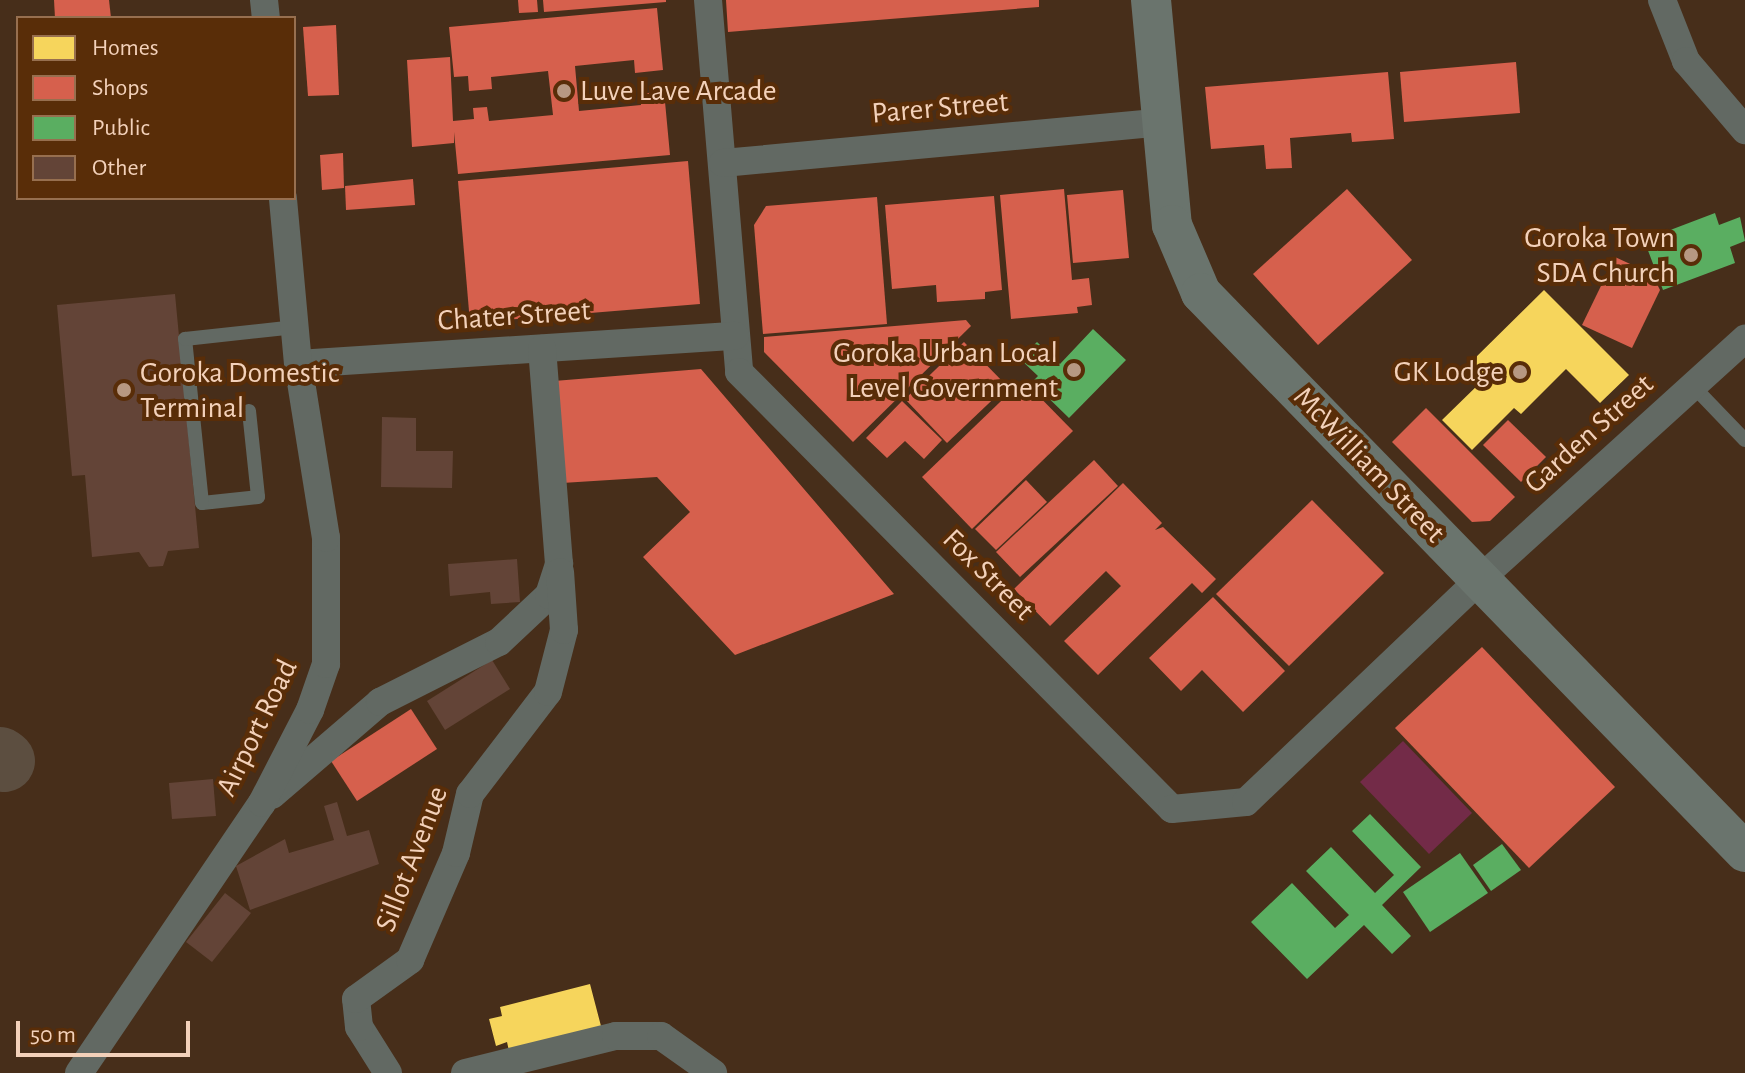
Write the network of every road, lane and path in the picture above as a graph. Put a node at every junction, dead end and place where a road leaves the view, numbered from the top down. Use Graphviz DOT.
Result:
graph roads {
  1 [pos="708,0"];
  2 [pos="1151,0"];
  3 [pos="1662,0"];
  4 [pos="1163,122"];
  5 [pos="1745,130"];
  6 [pos="723,163"];
  7 [pos="283,200"];
  8 [pos="295,327"];
  9 [pos="735,336"];
  10 [pos="1745,339"];
  11 [pos="542,349"];
  12 [pos="298,364"];
  13 [pos="1693,386"];
  14 [pos="249,411"];
  15 [pos="1745,440"];
  16 [pos="559,564"];
  17 [pos="1480,579"];
  18 [pos="262,803"];
  19 [pos="1745,852"];
  20 [pos="79,1073"];
  21 [pos="388,1073"];
  22 [pos="465,1073"];
  23 [pos="713,1073"];
  1 -- 6 [label="street, Fox Street"];
  2 -- 4 [label="street, McWilliam Street"];
  3 -- 5 [label="street"];
  4 -- 6 [label="street, Parer Street"];
  4 -- 17 [label="street, McWilliam Street"];
  6 -- 9 [label="street, Fox Street"];
  7 -- 8 [label="street, Airport Road"];
  8 -- 12 [label="street, Airport Road"];
  8 -- 14 [label="lane"];
  9 -- 11 [label="street, Chater Street"];
  9 -- 17 [label="street, Fox Street"];
  10 -- 13 [label="street, Garden Street"];
  11 -- 12 [label="street, Chater Street"];
  11 -- 16 [label="street"];
  12 -- 18 [label="street, Airport Road"];
  13 -- 15 [label="lane"];
  13 -- 17 [label="street, Garden Street"];
  16 -- 18 [label="street"];
  16 -- 21 [label="street, Sillot Avenue"];
  17 -- 19 [label="street, McWilliam Street"];
  18 -- 20 [label="street, Airport Road"];
  22 -- 23 [label="street"];
}
